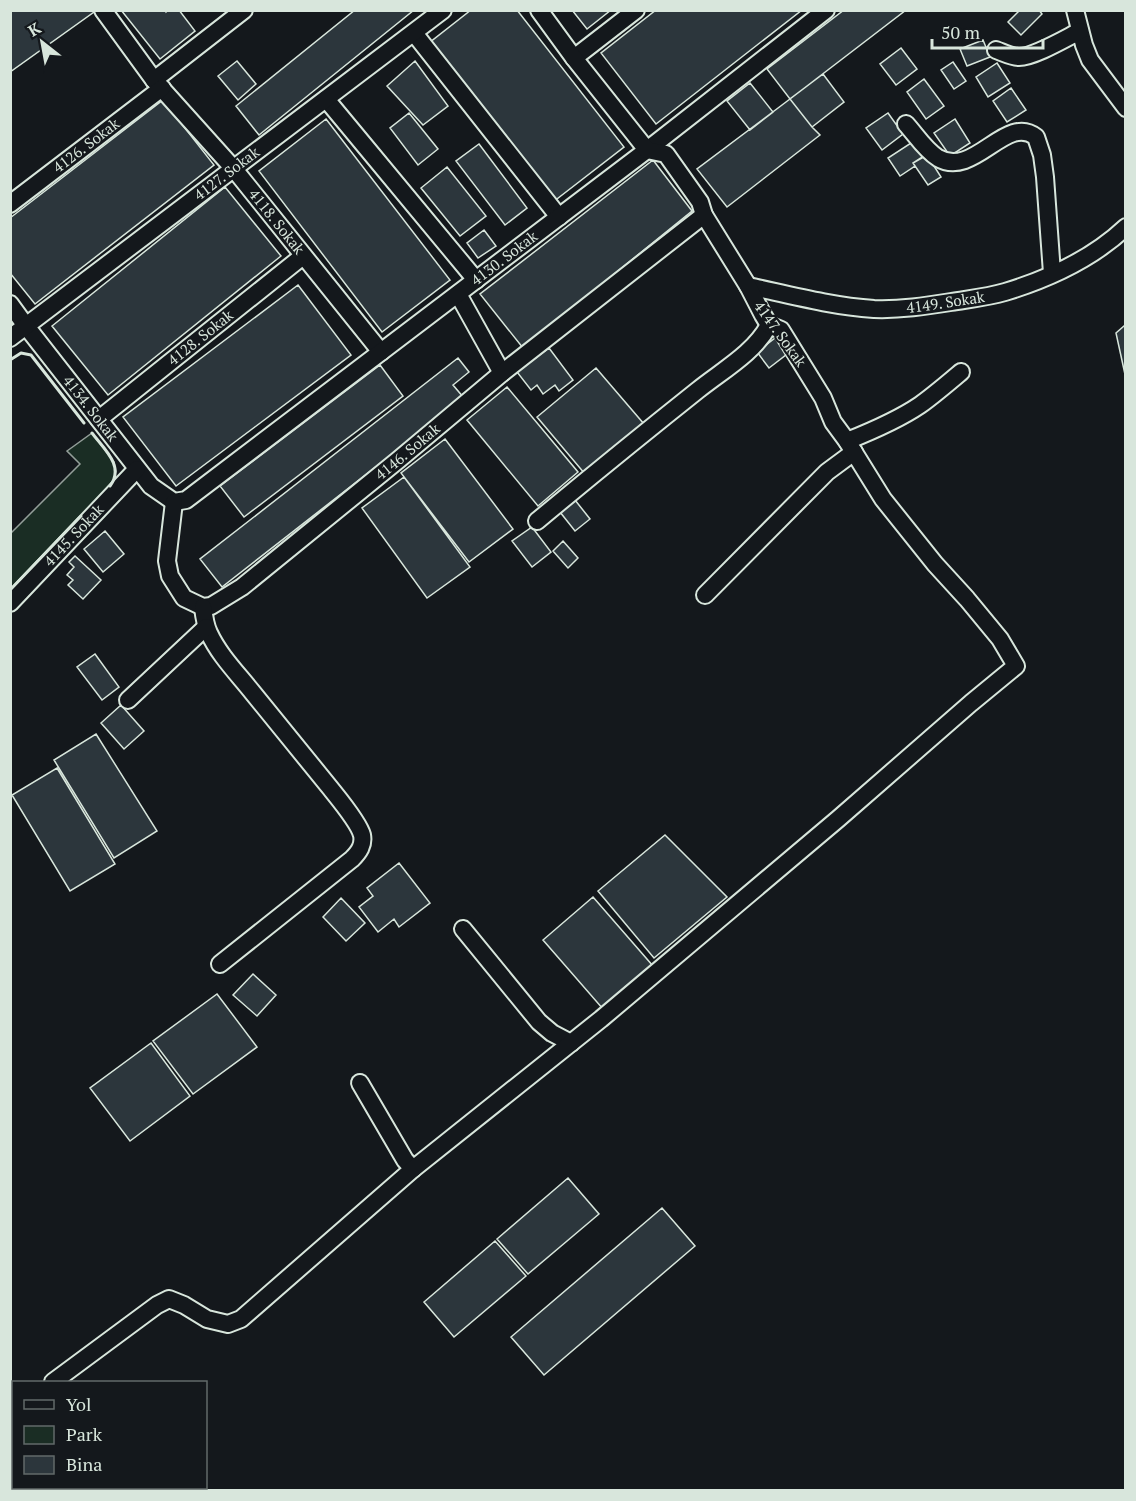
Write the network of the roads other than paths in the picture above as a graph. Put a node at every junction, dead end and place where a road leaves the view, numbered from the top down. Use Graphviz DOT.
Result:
graph roads {
  1 [pos="103,10"];
  2 [pos="244,10"];
  3 [pos="443,10"];
  4 [pos="540,10"];
  5 [pos="636,10"];
  6 [pos="826,10"];
  7 [pos="1075,10"];
  8 [pos="1080,31"];
  9 [pos="414,33"];
  10 [pos="996,50"];
  11 [pos="574,58"];
  12 [pos="158,84"];
  13 [pos="326,99"];
  14 [pos="1125,108"];
  15 [pos="906,124"];
  16 [pos="647,150"];
  17 [pos="234,169"];
  18 [pos="10,204"];
  19 [pos="704,215"];
  20 [pos="559,217"];
  21 [pos="1125,227"];
  22 [pos="303,256"];
  23 [pos="1052,273"];
  24 [pos="476,280"];
  25 [pos="748,286"];
  26 [pos="458,294"];
  27 [pos="10,304"];
  28 [pos="770,325"];
  29 [pos="26,326"];
  30 [pos="10,338"];
  31 [pos="381,352"];
  32 [pos="961,372"];
  33 [pos="502,373"];
  34 [pos="99,419"];
  35 [pos="850,446"];
  36 [pos="137,469"];
  37 [pos="177,502"];
  38 [pos="537,521"];
  39 [pos="705,595"];
  40 [pos="10,603"];
  41 [pos="203,607"];
  42 [pos="206,627"];
  43 [pos="128,700"];
  44 [pos="462,929"];
  45 [pos="220,964"];
  46 [pos="571,1043"];
  47 [pos="360,1083"];
  48 [pos="413,1169"];
  49 [pos="56,1381"];
  1 -- 12 [label="street, 4118. Sokak"];
  2 -- 12 [label="street, 4126. Sokak"];
  3 -- 9 [label="street, 4127. Sokak"];
  4 -- 11 [label="street, 4147. Sokak"];
  5 -- 11 [label="street"];
  6 -- 16 [label="street, 4130. Sokak"];
  7 -- 8 [label="street"];
  8 -- 10 [label="street"];
  8 -- 14 [label="street"];
  9 -- 13 [label="street, 4127. Sokak"];
  9 -- 20 [label="street"];
  11 -- 16 [label="street, 4147. Sokak"];
  12 -- 17 [label="street, 4118. Sokak"];
  12 -- 18 [label="street, 4126. Sokak"];
  13 -- 17 [label="street, 4127. Sokak"];
  13 -- 24 [label="street"];
  15 -- 23 [label="street"];
  16 -- 19 [label="street, 4147. Sokak"];
  16 -- 20 [label="street, 4130. Sokak"];
  17 -- 22 [label="street, 4118. Sokak"];
  17 -- 29 [label="street, 4127. Sokak"];
  19 -- 25 [label="street, 4147. Sokak"];
  19 -- 33 [label="street, 4146. Sokak"];
  20 -- 24 [label="street, 4130. Sokak"];
  21 -- 23 [label="street, 4149. Sokak"];
  22 -- 31 [label="street, 4118. Sokak"];
  22 -- 34 [label="street, 4128. Sokak"];
  23 -- 25 [label="street, 4149. Sokak"];
  24 -- 26 [label="street, 4130. Sokak"];
  25 -- 28 [label="street, 4147. Sokak"];
  26 -- 31 [label="street, 4130. Sokak"];
  26 -- 33 [label="street"];
  27 -- 29 [label="street, 4134. Sokak"];
  28 -- 35 [label="street, 4147. Sokak"];
  28 -- 38 [label="street"];
  29 -- 30 [label="street, 4127. Sokak"];
  29 -- 34 [label="street, 4134. Sokak"];
  31 -- 37 [label="street, 4130. Sokak"];
  32 -- 35 [label="street"];
  33 -- 41 [label="street, 4146. Sokak"];
  34 -- 36 [label="street, 4134. Sokak"];
  35 -- 39 [label="street"];
  35 -- 46 [label="street, 4147. Sokak"];
  36 -- 37 [label="street, 4134. Sokak"];
  36 -- 40 [label="street, 4145. Sokak"];
  37 -- 41 [label="street"];
  41 -- 42 [label="street"];
  42 -- 43 [label="street"];
  42 -- 45 [label="street"];
  44 -- 46 [label="street"];
  46 -- 48 [label="street"];
  47 -- 48 [label="street"];
  48 -- 49 [label="street"];
}
